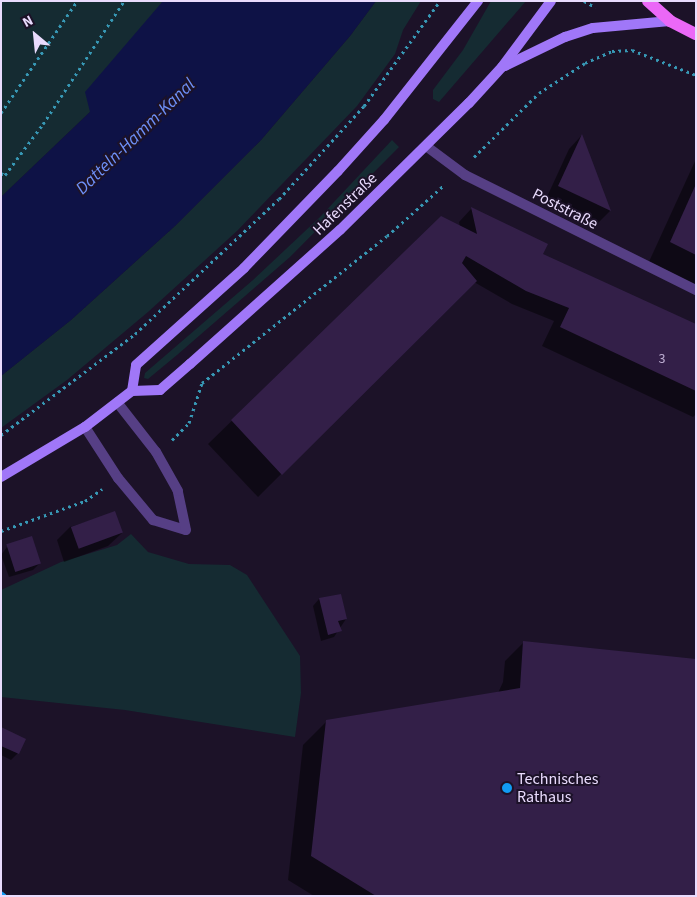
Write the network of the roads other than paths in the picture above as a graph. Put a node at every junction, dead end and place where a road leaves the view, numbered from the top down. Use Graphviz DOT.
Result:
graph roads {
  1 [pos="478,1"];
  2 [pos="551,1"];
  3 [pos="648,1"];
  4 [pos="670,21"];
  5 [pos="696,34"];
  6 [pos="502,67"];
  7 [pos="426,146"];
  8 [pos="696,290"];
  9 [pos="132,391"];
  10 [pos="118,402"];
  11 [pos="85,428"];
  12 [pos="1,477"];
  1 -- 9 [label="main road, Hafenstraße"];
  2 -- 6 [label="main road, Hafenstraße"];
  3 -- 4 [label="main road"];
  4 -- 5 [label="main road"];
  4 -- 6 [label="main road"];
  6 -- 7 [label="main road, Hafenstraße"];
  7 -- 8 [label="street, Poststraße"];
  7 -- 9 [label="main road, Hafenstraße"];
  9 -- 10 [label="main road"];
  10 -- 11 [label="main road"];
  10 -- 11 [label="street"];
  11 -- 12 [label="main road"];
}
